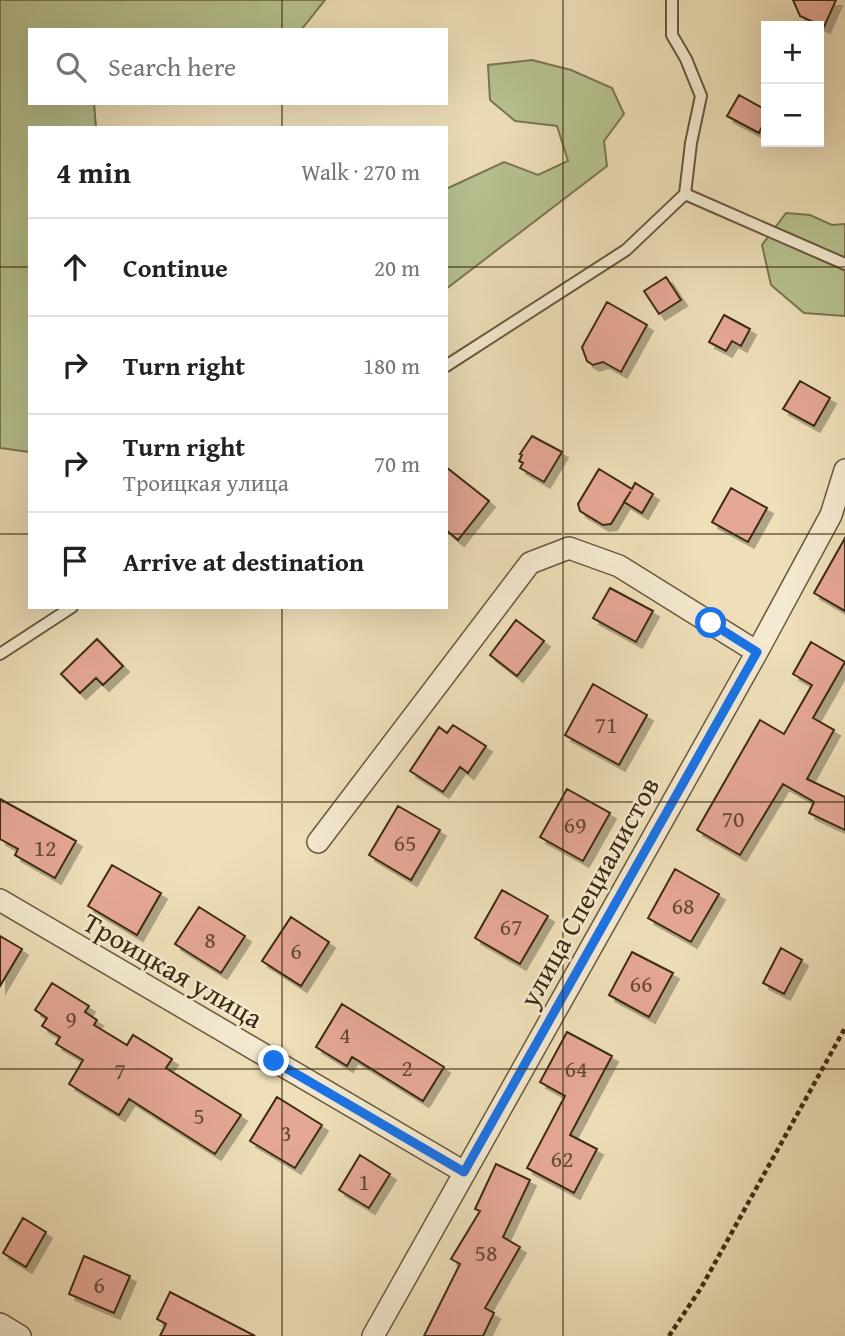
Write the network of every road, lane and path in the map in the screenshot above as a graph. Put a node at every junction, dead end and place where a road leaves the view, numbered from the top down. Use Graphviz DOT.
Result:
graph roads {
  1 [pos="672,0"];
  2 [pos="685,194"];
  3 [pos="845,264"];
  4 [pos="448,365"];
  5 [pos="845,470"];
  6 [pos="69,609"];
  7 [pos="757,652"];
  8 [pos="0,654"];
  9 [pos="318,842"];
  10 [pos="0,900"];
  11 [pos="845,1028"];
  12 [pos="464,1172"];
  13 [pos="0,1324"];
  14 [pos="20,1336"];
  15 [pos="373,1336"];
  16 [pos="669,1336"];
  1 -- 2 [label="lane"];
  2 -- 3 [label="lane"];
  2 -- 4 [label="lane"];
  5 -- 7 [label="street, улица Специалистов"];
  6 -- 8 [label="lane"];
  7 -- 9 [label="street"];
  7 -- 12 [label="street, улица Специалистов"];
  10 -- 12 [label="street, Троицкая улица"];
  11 -- 16 [label="path"];
  12 -- 15 [label="street, улица Специалистов"];
  13 -- 14 [label="street"];
}
